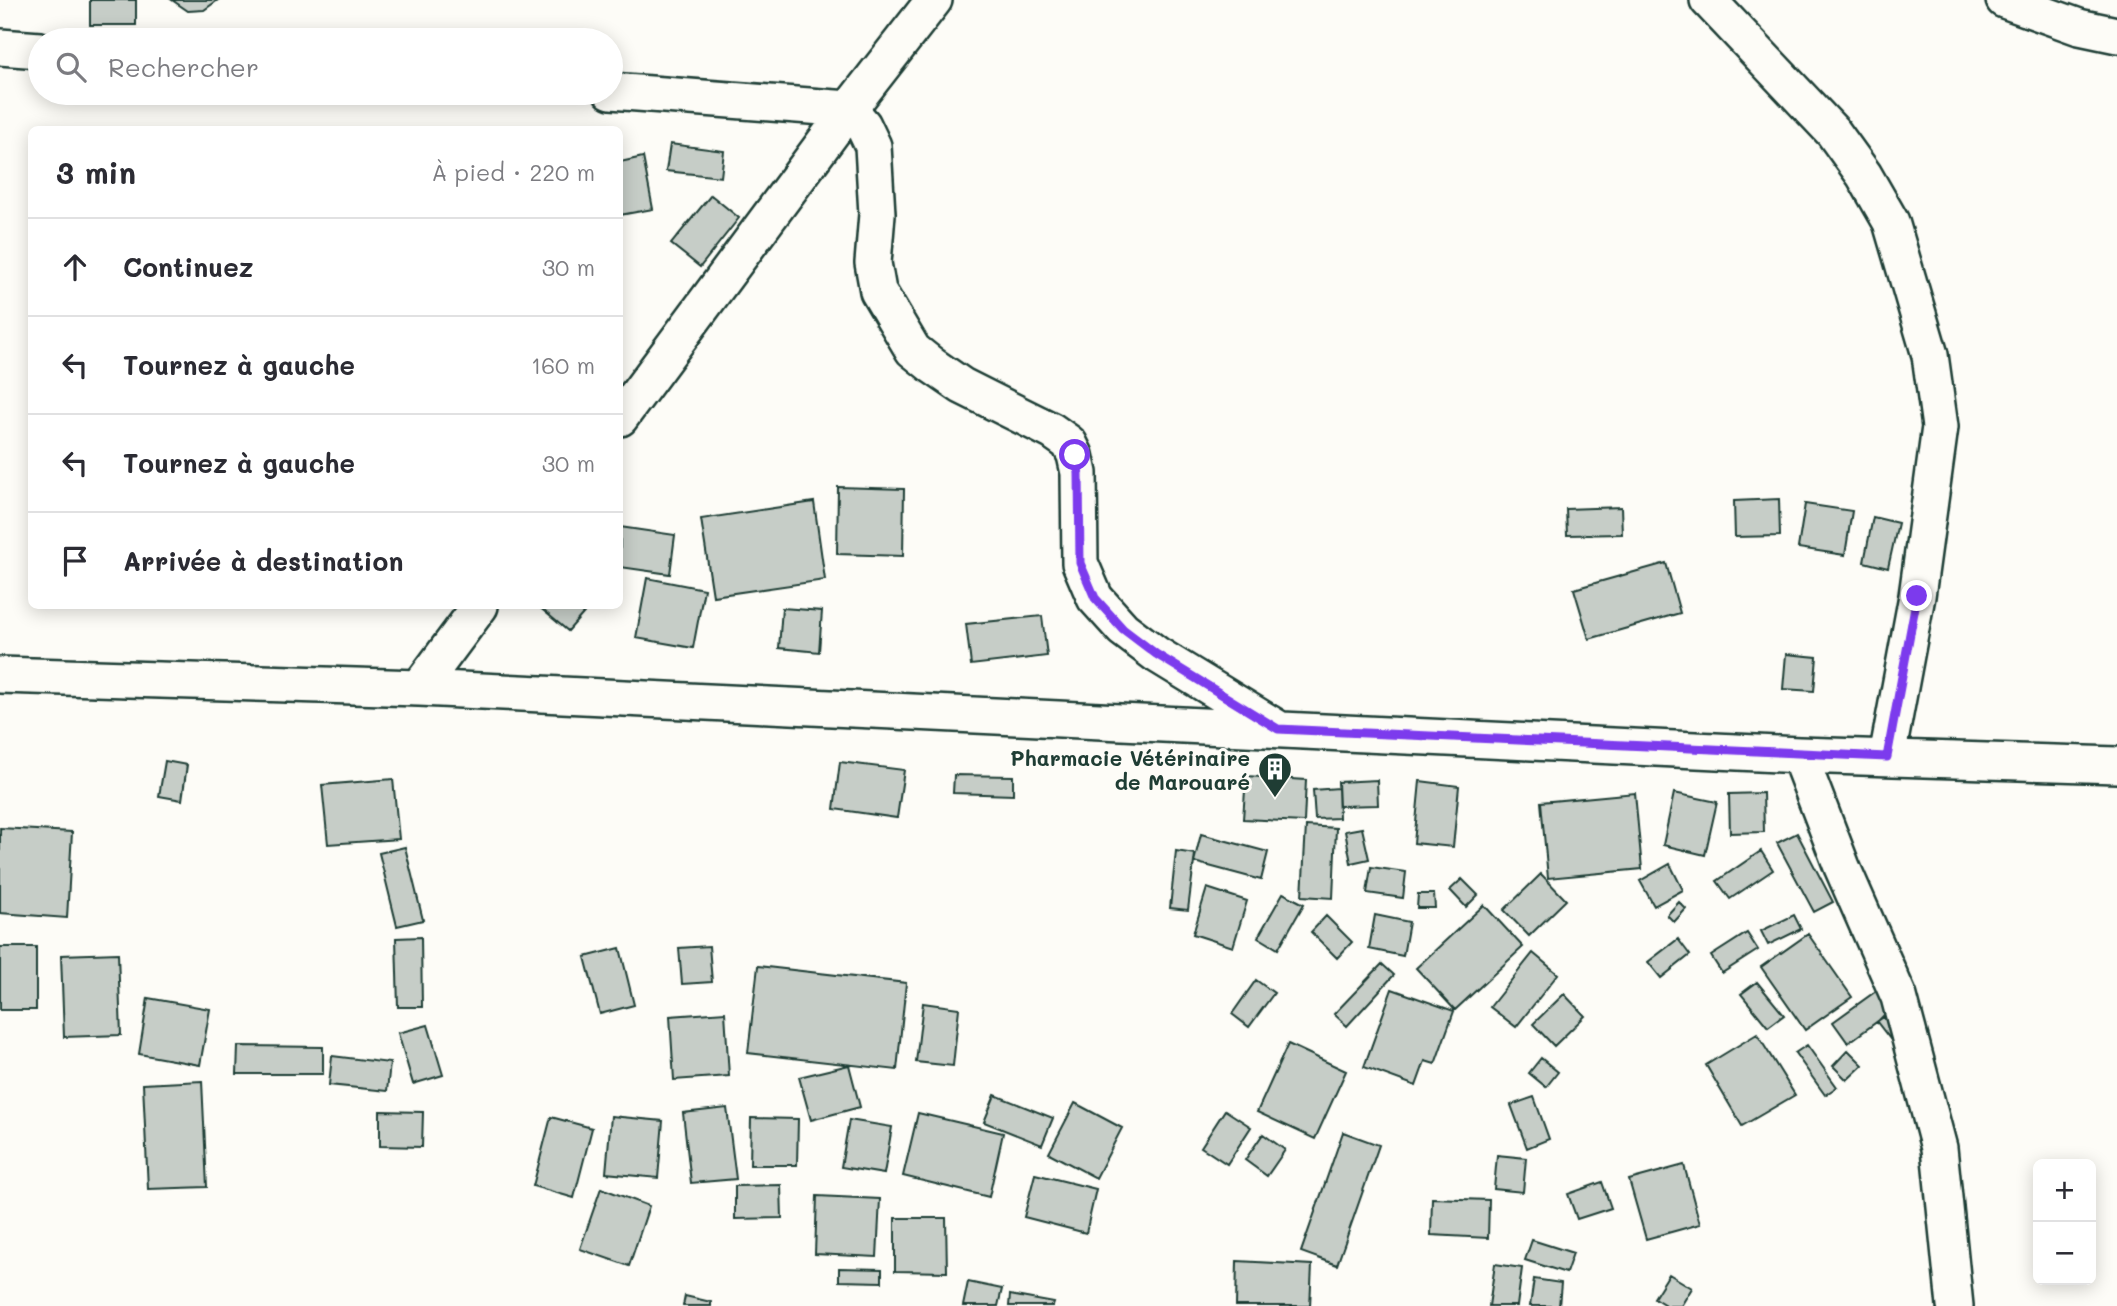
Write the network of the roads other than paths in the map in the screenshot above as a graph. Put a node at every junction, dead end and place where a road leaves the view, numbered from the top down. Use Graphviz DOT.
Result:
graph roads {
  1 [pos="934,0"];
  2 [pos="1708,0"];
  3 [pos="2004,0"];
  4 [pos="2117,35"];
  5 [pos="0,47"];
  6 [pos="28,49"];
  7 [pos="623,92"];
  8 [pos="849,109"];
  9 [pos="623,414"];
  10 [pos="478,609"];
  11 [pos="0,675"];
  12 [pos="419,688"];
  13 [pos="1278,729"];
  14 [pos="1799,755"];
  15 [pos="1887,757"];
  16 [pos="2117,765"];
  17 [pos="1955,1306"];
  1 -- 8 [label="street"];
  2 -- 15 [label="street"];
  3 -- 4 [label="street"];
  5 -- 6 [label="street"];
  7 -- 8 [label="street"];
  8 -- 9 [label="street"];
  8 -- 13 [label="street"];
  10 -- 12 [label="street"];
  11 -- 12 [label="street"];
  12 -- 13 [label="street"];
  13 -- 14 [label="street"];
  14 -- 15 [label="street"];
  14 -- 17 [label="street"];
  15 -- 16 [label="street"];
}
